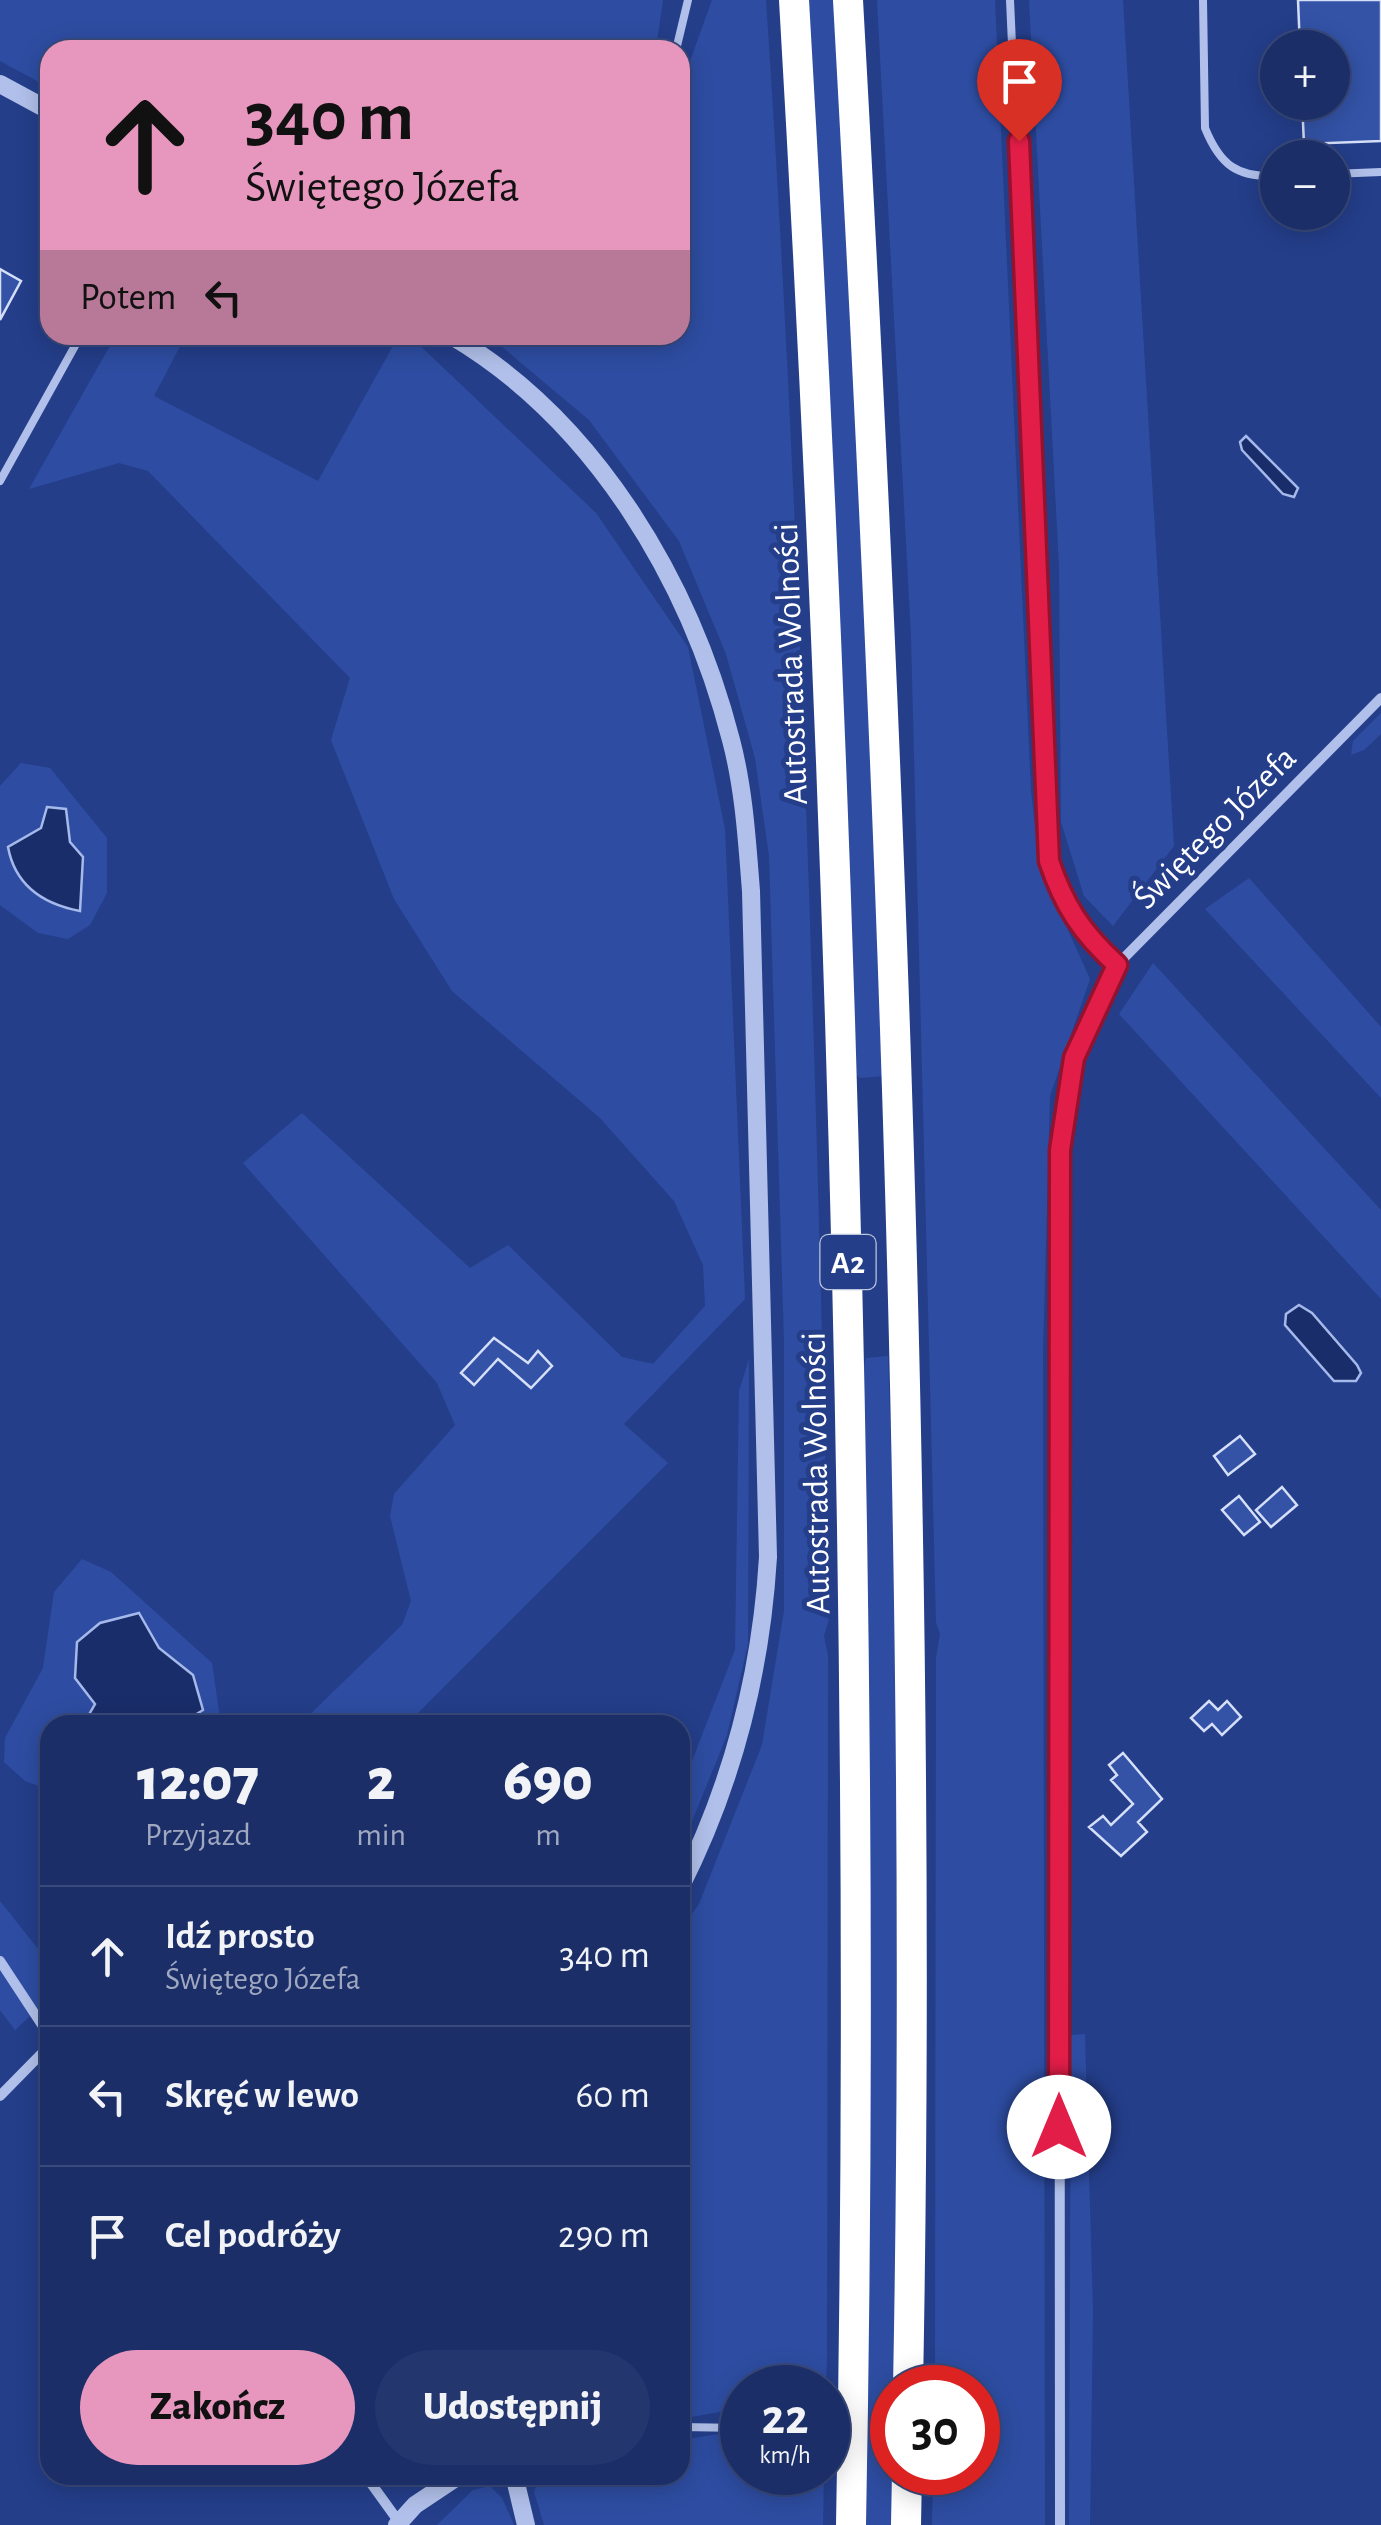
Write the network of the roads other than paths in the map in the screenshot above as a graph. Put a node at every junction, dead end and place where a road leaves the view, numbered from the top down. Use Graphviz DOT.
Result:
graph roads {
  1 [pos="688,0"];
  2 [pos="794,0"];
  3 [pos="848,0"];
  4 [pos="1010,0"];
  5 [pos="1203,0"];
  6 [pos="678,40"];
  7 [pos="0,84"];
  8 [pos="40,106"];
  9 [pos="1381,172"];
  10 [pos="1350,173"];
  11 [pos="1260,177"];
  12 [pos="75,345"];
  13 [pos="477,345"];
  14 [pos="0,481"];
  15 [pos="1381,698"];
  16 [pos="1117,965"];
  17 [pos="690,1879"];
  18 [pos="0,1961"];
  19 [pos="40,2022"];
  20 [pos="40,2055"];
  21 [pos="0,2096"];
  22 [pos="908,2365"];
  23 [pos="690,2427"];
  24 [pos="720,2428"];
  25 [pos="372,2485"];
  26 [pos="453,2485"];
  27 [pos="516,2485"];
  28 [pos="907,2495"];
  29 [pos="399,2524"];
  30 [pos="526,2525"];
  31 [pos="851,2525"];
  32 [pos="906,2525"];
  33 [pos="1060,2525"];
  1 -- 6 [label="lane"];
  2 -- 31 [label="highway, Autostrada Wolności / A2"];
  3 -- 22 [label="highway, A2"];
  4 -- 16 [label="lane"];
  5 -- 11 [label="lane"];
  7 -- 8 [label="street"];
  9 -- 10 [label="lane"];
  12 -- 14 [label="lane"];
  13 -- 17 [label="street"];
  15 -- 16 [label="street, Świętego Józefa"];
  16 -- 33 [label="street, Świętego Józefa"];
  18 -- 19 [label="street"];
  20 -- 21 [label="street"];
  23 -- 24 [label="lane"];
  25 -- 29 [label="street"];
  26 -- 29 [label="street"];
  27 -- 30 [label="street"];
  28 -- 32 [label="highway"];
}
